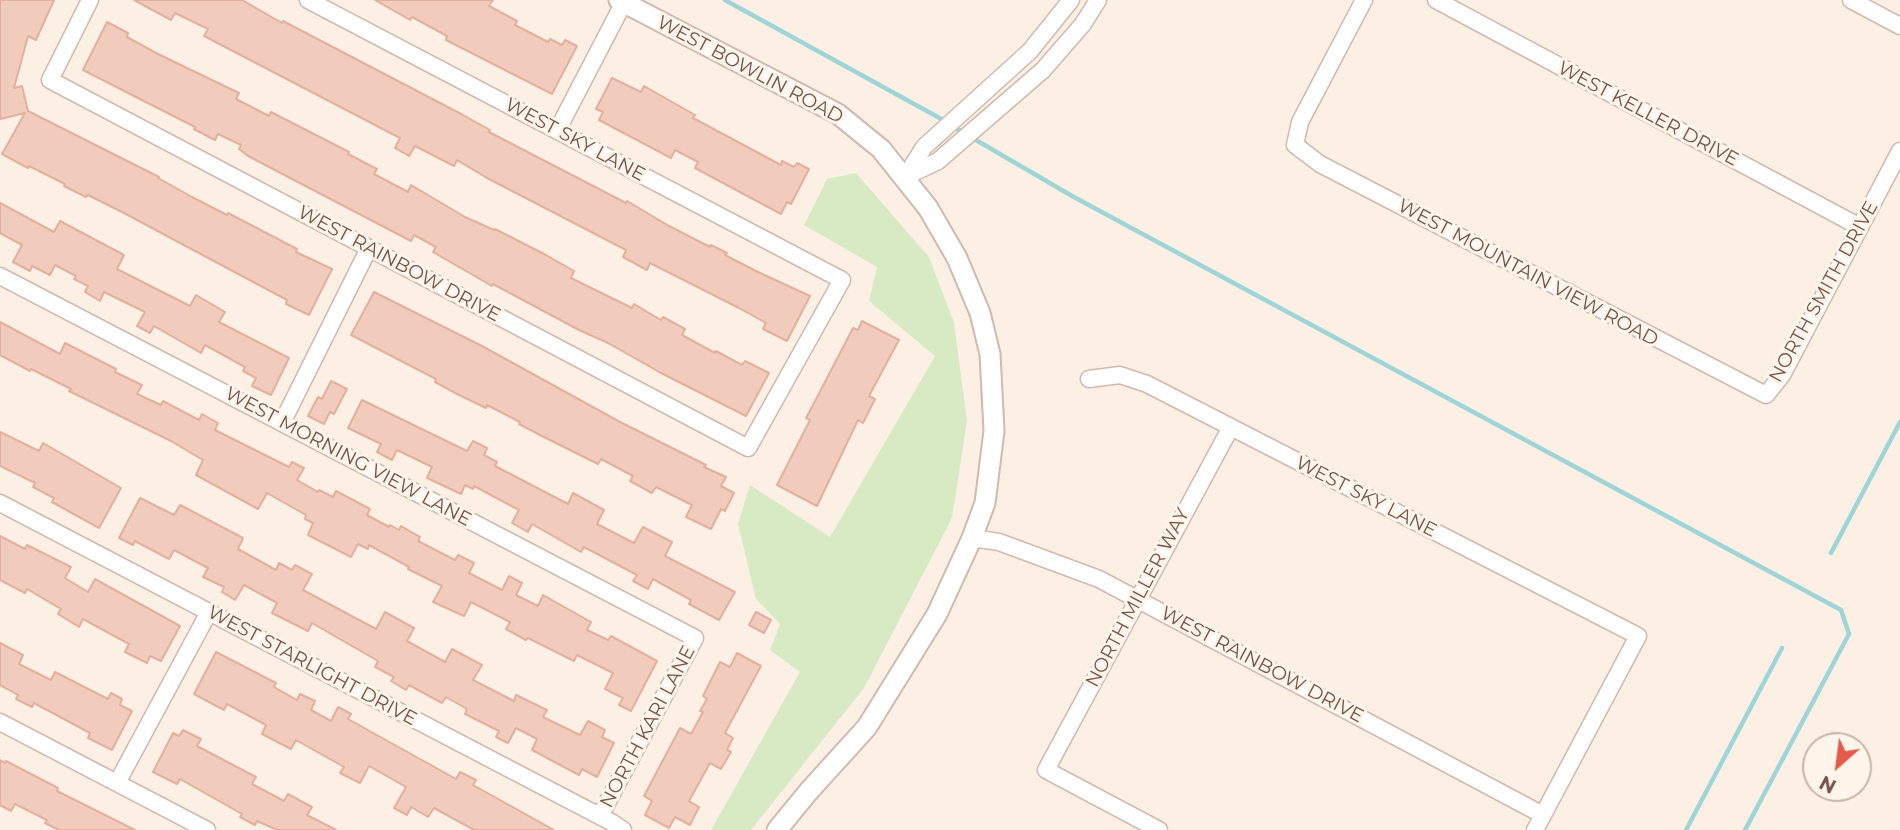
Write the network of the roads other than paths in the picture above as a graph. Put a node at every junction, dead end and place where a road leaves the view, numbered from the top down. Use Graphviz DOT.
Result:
graph roads {
  1 [pos="90,0"];
  2 [pos="308,0"];
  3 [pos="1072,0"];
  4 [pos="1098,0"];
  5 [pos="1364,0"];
  6 [pos="1436,0"];
  7 [pos="1851,0"];
  8 [pos="622,1"];
  9 [pos="1900,26"];
  10 [pos="557,131"];
  11 [pos="1900,151"];
  12 [pos="905,177"];
  13 [pos="1860,227"];
  14 [pos="369,248"];
  15 [pos="0,275"];
  16 [pos="1090,379"];
  17 [pos="1766,396"];
  18 [pos="282,423"];
  19 [pos="1231,427"];
  20 [pos="748,448"];
  21 [pos="0,503"];
  22 [pos="972,538"];
  23 [pos="1138,599"];
  24 [pos="209,612"];
  25 [pos="695,639"];
  26 [pos="0,722"];
  27 [pos="117,783"];
  28 [pos="1543,815"];
  29 [pos="600,816"];
  30 [pos="207,830"];
  31 [pos="623,830"];
  32 [pos="777,830"];
  33 [pos="1159,830"];
  34 [pos="1535,830"];
  1 -- 14 [label="street, WEST RAINBOW DRIVE"];
  2 -- 10 [label="street, WEST SKY LANE"];
  3 -- 12 [label="street"];
  4 -- 12 [label="street"];
  5 -- 17 [label="street, WEST MOUNTAIN VIEW ROAD"];
  6 -- 13 [label="street, WEST KELLER DRIVE"];
  7 -- 9 [label="street"];
  8 -- 10 [label="street"];
  8 -- 12 [label="street, WEST BOWLIN ROAD"];
  10 -- 20 [label="street, WEST SKY LANE"];
  11 -- 13 [label="street, NORTH SMITH DRIVE"];
  12 -- 22 [label="street, WEST BOWLIN ROAD"];
  13 -- 17 [label="street, NORTH SMITH DRIVE"];
  14 -- 18 [label="street"];
  14 -- 20 [label="street, WEST RAINBOW DRIVE"];
  15 -- 18 [label="street, WEST MORNING VIEW LANE"];
  16 -- 19 [label="street, WEST SKY LANE"];
  18 -- 25 [label="street, WEST MORNING VIEW LANE"];
  19 -- 23 [label="street, NORTH MILLER WAY"];
  19 -- 28 [label="street, WEST SKY LANE"];
  21 -- 24 [label="street, WEST STARLIGHT DRIVE"];
  22 -- 23 [label="street, WEST RAINBOW DRIVE"];
  22 -- 32 [label="street, WEST BOWLIN ROAD"];
  23 -- 28 [label="street, WEST RAINBOW DRIVE"];
  23 -- 33 [label="street, NORTH MILLER WAY"];
  24 -- 27 [label="street"];
  24 -- 29 [label="street, WEST STARLIGHT DRIVE"];
  25 -- 29 [label="street, NORTH KARI LANE"];
  26 -- 27 [label="street"];
  27 -- 30 [label="street"];
  28 -- 34 [label="street"];
  29 -- 31 [label="street, WEST STARLIGHT DRIVE"];
}
